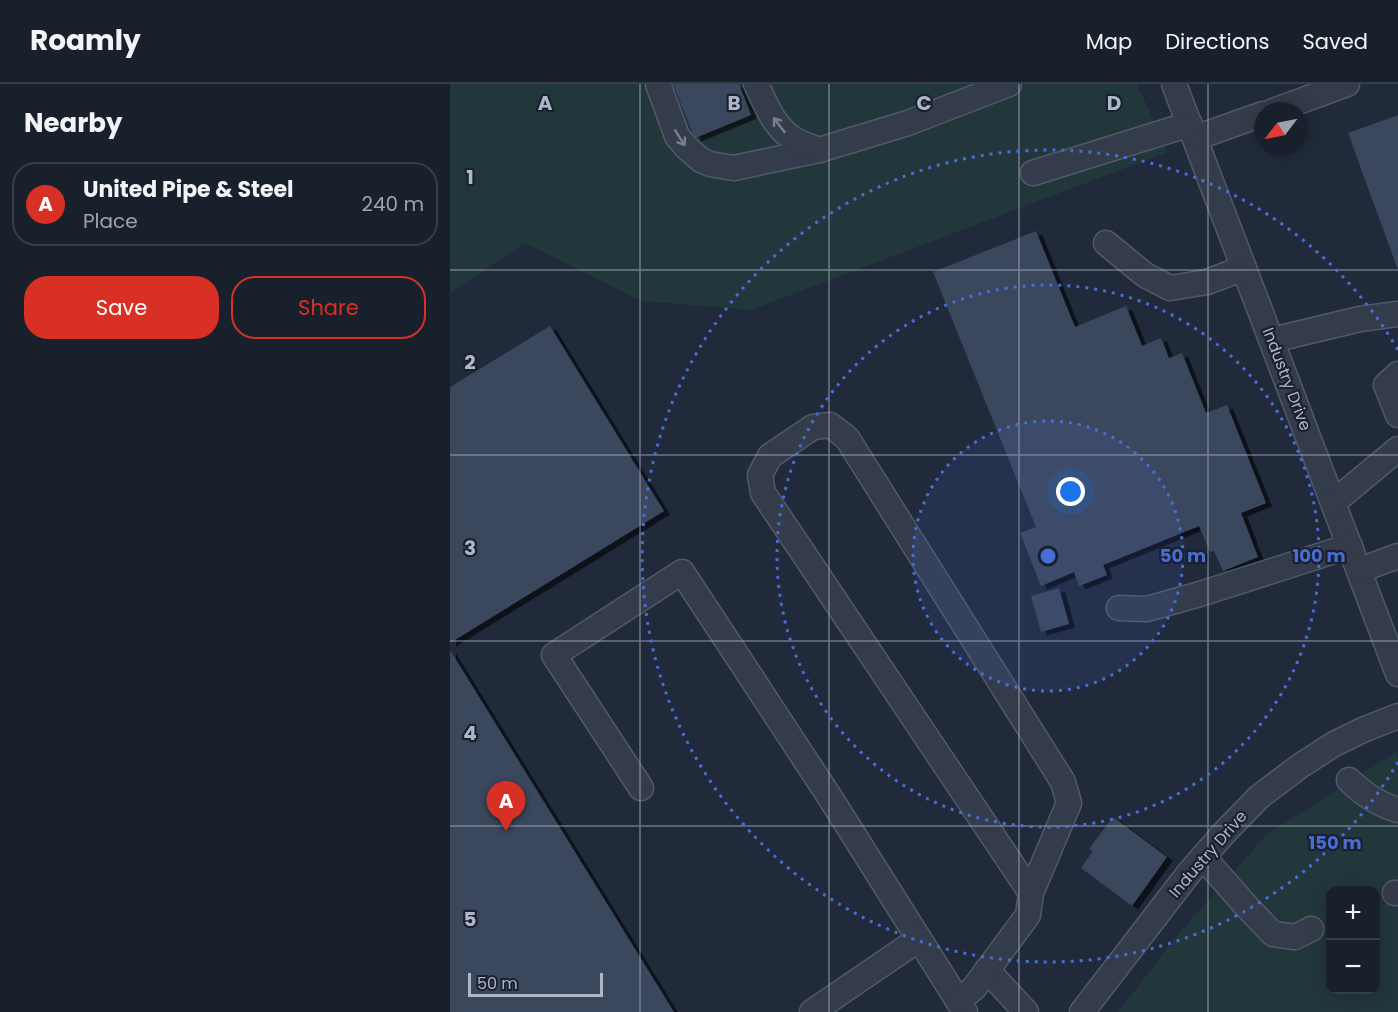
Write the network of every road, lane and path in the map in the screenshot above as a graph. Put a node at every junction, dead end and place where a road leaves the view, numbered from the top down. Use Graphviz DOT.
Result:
graph roads {
  1 [pos="658,84"];
  2 [pos="756,84"];
  3 [pos="1009,84"];
  4 [pos="1174,84"];
  5 [pos="1347,84"];
  6 [pos="1298,102"];
  7 [pos="1254,116"];
  8 [pos="1192,131"];
  9 [pos="819,150"];
  10 [pos="1033,173"];
  11 [pos="1106,243"];
  12 [pos="1244,268"];
  13 [pos="1398,314"];
  14 [pos="1272,340"];
  15 [pos="1398,374"];
  16 [pos="1398,415"];
  17 [pos="1398,449"];
  18 [pos="1334,502"];
  19 [pos="1350,546"];
  20 [pos="1398,556"];
  21 [pos="1360,570"];
  22 [pos="1119,608"];
  23 [pos="1398,674"];
  24 [pos="1398,716"];
  25 [pos="1349,780"];
  26 [pos="641,788"];
  27 [pos="1398,810"];
  28 [pos="1203,857"];
  29 [pos="1031,893"];
  30 [pos="1311,929"];
  31 [pos="919,939"];
  32 [pos="987,970"];
  33 [pos="961,1007"];
  34 [pos="812,1012"];
  35 [pos="1026,1012"];
  36 [pos="1082,1012"];
  1 -- 9 [label="street, one-way"];
  9 -- 2 [label="street, one-way"];
  3 -- 9 [label="street"];
  4 -- 8 [label="street, Industry Drive"];
  5 -- 6 [label="street"];
  7 -- 8 [label="street"];
  8 -- 10 [label="street"];
  8 -- 12 [label="street, Industry Drive"];
  11 -- 12 [label="street"];
  12 -- 14 [label="street, Industry Drive"];
  13 -- 14 [label="street"];
  14 -- 18 [label="street, Industry Drive"];
  15 -- 16 [label="street"];
  17 -- 18 [label="street"];
  18 -- 19 [label="street, Industry Drive"];
  19 -- 21 [label="street, Industry Drive"];
  19 -- 22 [label="street"];
  20 -- 21 [label="street"];
  21 -- 23 [label="street, Industry Drive"];
  24 -- 28 [label="street, Industry Drive"];
  25 -- 27 [label="street"];
  26 -- 31 [label="street"];
  28 -- 30 [label="street"];
  28 -- 36 [label="street, Industry Drive"];
  29 -- 29 [label="street"];
  29 -- 32 [label="street"];
  31 -- 33 [label="street"];
  31 -- 34 [label="street"];
  32 -- 33 [label="street"];
  32 -- 35 [label="street"];
}
